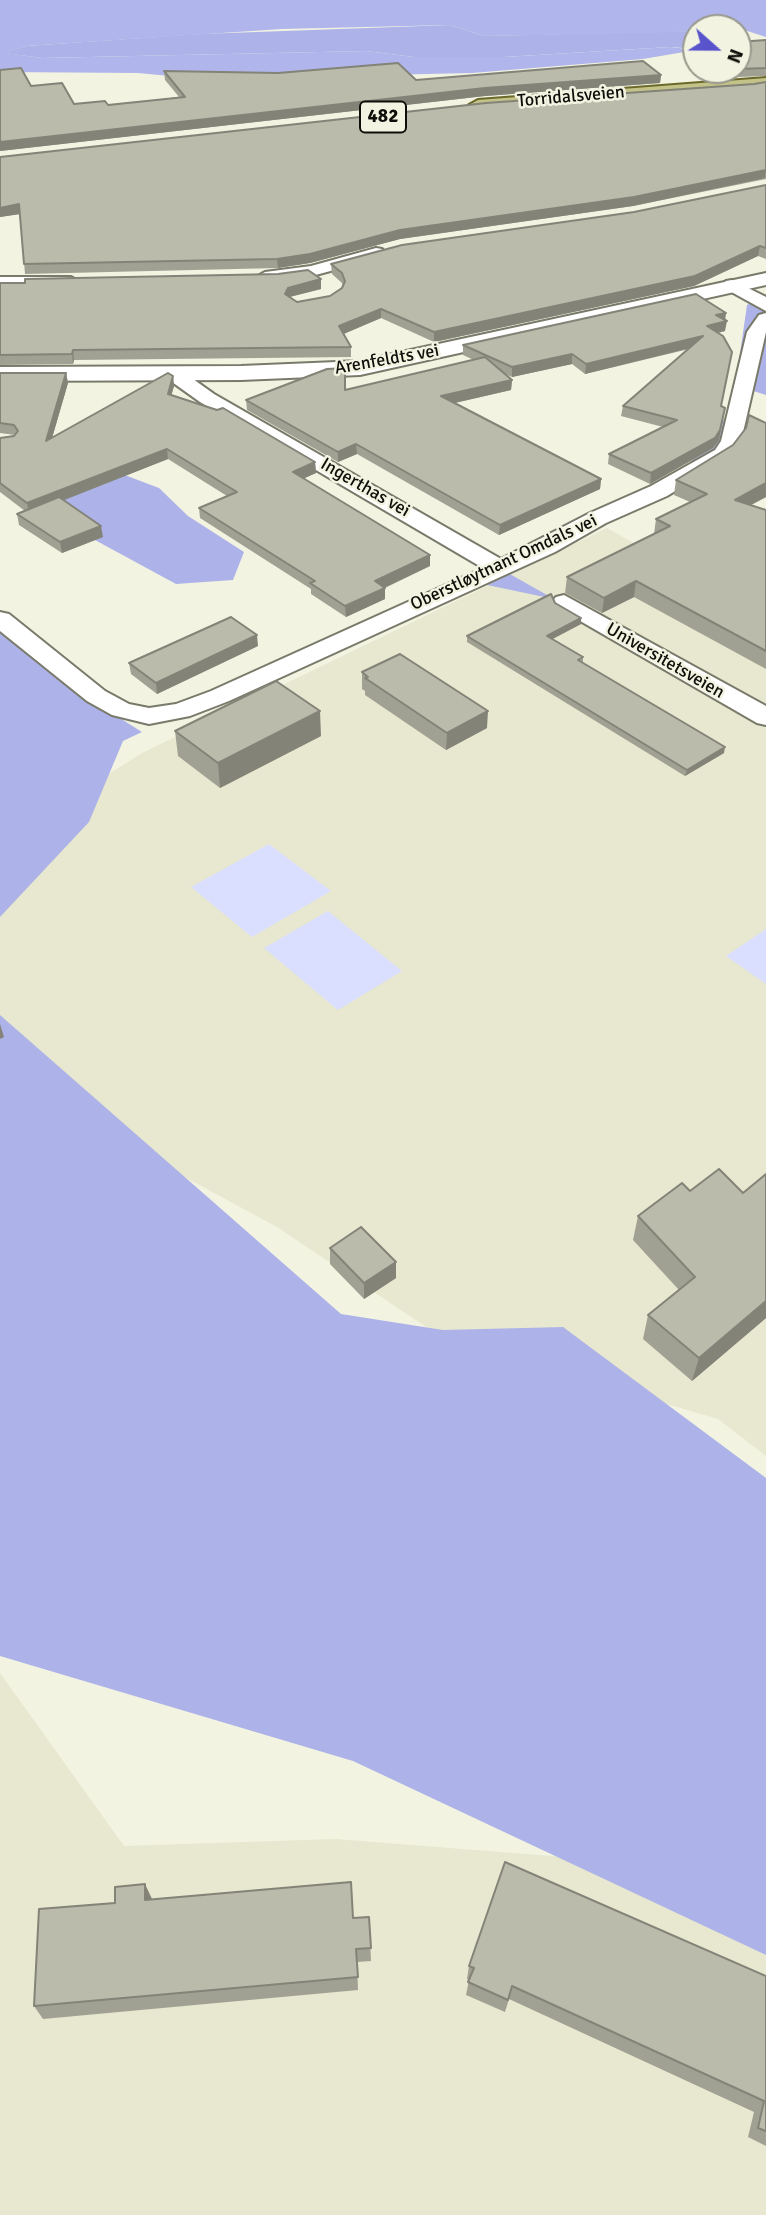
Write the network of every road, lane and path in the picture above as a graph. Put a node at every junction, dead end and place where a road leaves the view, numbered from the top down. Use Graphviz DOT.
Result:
graph roads {
  1 [pos="766,83"];
  2 [pos="457,108"];
  3 [pos="388,250"];
  4 [pos="312,271"];
  5 [pos="248,278"];
  6 [pos="91,281"];
  7 [pos="0,282"];
  8 [pos="764,282"];
  9 [pos="331,284"];
  10 [pos="732,285"];
  11 [pos="766,305"];
  12 [pos="766,319"];
  13 [pos="172,373"];
  14 [pos="213,373"];
  15 [pos="0,374"];
  16 [pos="229,409"];
  17 [pos="500,568"];
  18 [pos="564,602"];
  19 [pos="0,619"];
  20 [pos="766,718"];
  1 -- 2 [label="main road, Torridalsveien"];
  3 -- 4 [label="street"];
  4 -- 5 [label="street"];
  4 -- 9 [label="street"];
  6 -- 7 [label="street"];
  8 -- 10 [label="street, Arenfeldts vei"];
  10 -- 11 [label="street"];
  10 -- 14 [label="street, Arenfeldts vei"];
  12 -- 17 [label="street, Oberstløytnant Omdals vei"];
  13 -- 14 [label="street, Arenfeldts vei"];
  13 -- 15 [label="street, Arenfeldts vei"];
  13 -- 16 [label="street, Ingerthas vei"];
  14 -- 16 [label="street"];
  16 -- 17 [label="street, Ingerthas vei"];
  17 -- 19 [label="street, Oberstløytnant Omdals vei"];
  18 -- 20 [label="street, Universitetsveien"];
}
